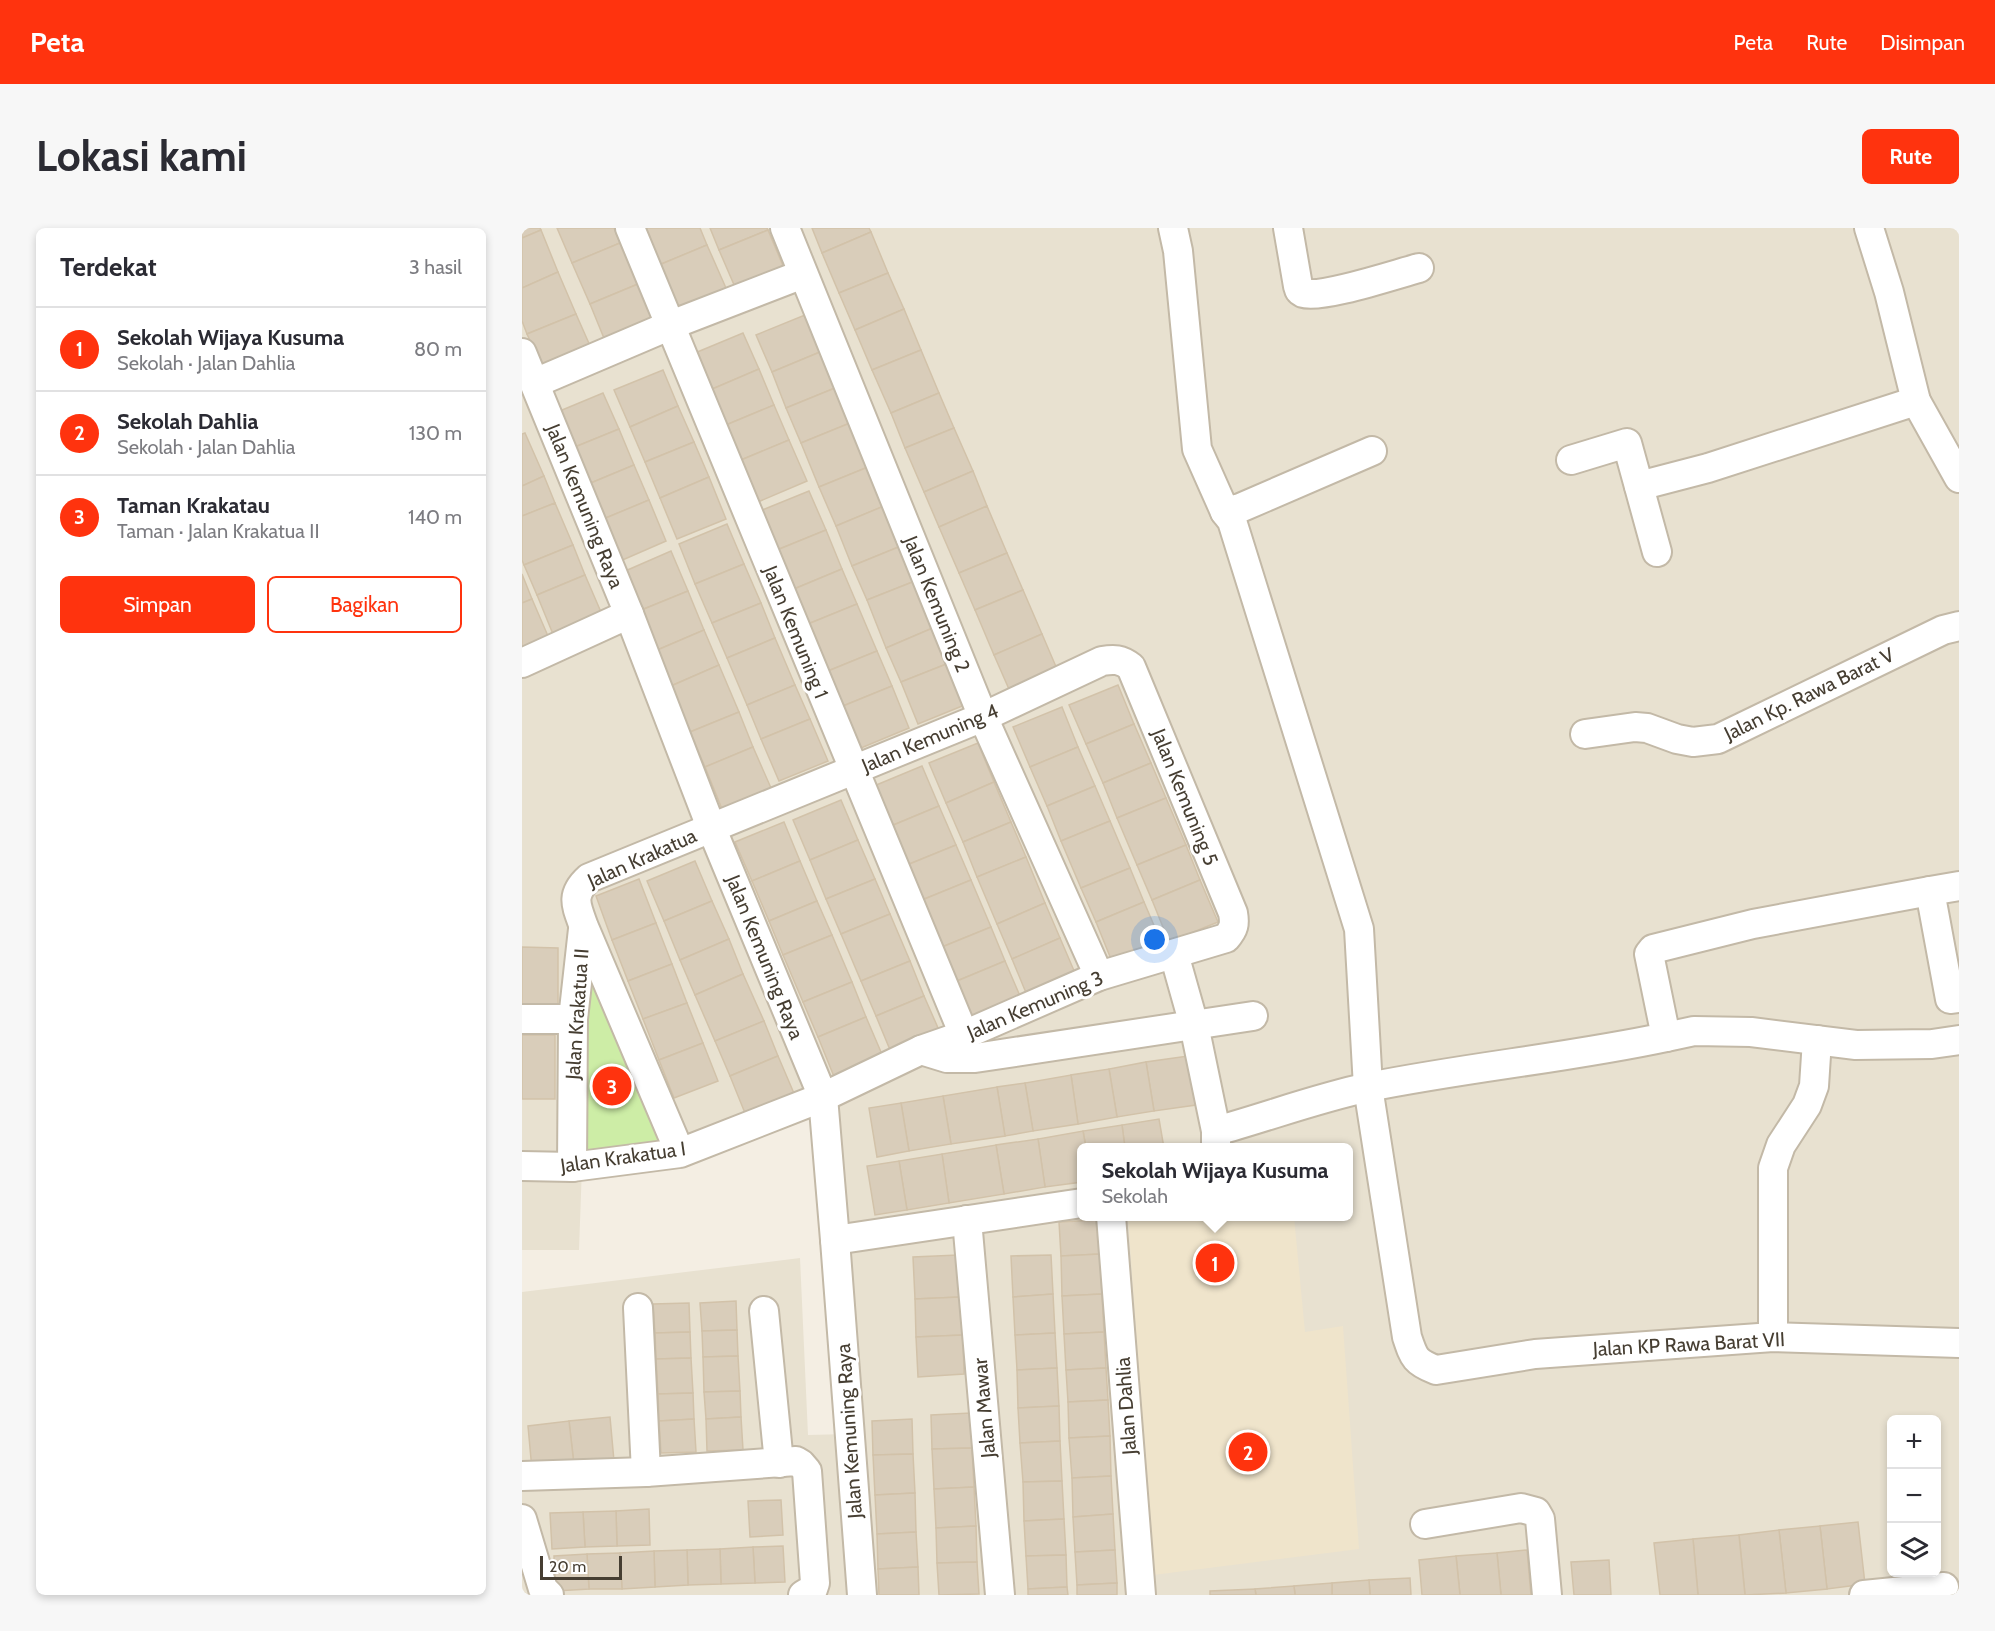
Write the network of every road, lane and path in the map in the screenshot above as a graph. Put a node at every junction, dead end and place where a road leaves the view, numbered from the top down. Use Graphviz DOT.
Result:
graph roads {
  1 [pos="630,228"];
  2 [pos="784,228"];
  3 [pos="1173,228"];
  4 [pos="1288,228"];
  5 [pos="1869,228"];
  6 [pos="1419,268"];
  7 [pos="803,274"];
  8 [pos="671,325"];
  9 [pos="522,353"];
  10 [pos="535,383"];
  11 [pos="1916,401"];
  12 [pos="1372,451"];
  13 [pos="1571,460"];
  14 [pos="1959,478"];
  15 [pos="1639,486"];
  16 [pos="1225,512"];
  17 [pos="1658,552"];
  18 [pos="629,614"];
  19 [pos="1959,626"];
  20 [pos="522,663"];
  21 [pos="1138,681"];
  22 [pos="983,717"];
  23 [pos="1585,734"];
  24 [pos="853,771"];
  25 [pos="711,827"];
  26 [pos="1959,886"];
  27 [pos="1930,891"];
  28 [pos="1233,913"];
  29 [pos="584,927"];
  30 [pos="1174,954"];
  31 [pos="1099,976"];
  32 [pos="1954,999"];
  33 [pos="1253,1016"];
  34 [pos="573,1018"];
  35 [pos="522,1019"];
  36 [pos="1194,1025"];
  37 [pos="964,1035"];
  38 [pos="1666,1037"];
  39 [pos="1959,1039"];
  40 [pos="1817,1040"];
  41 [pos="921,1050"];
  42 [pos="1368,1087"];
  43 [pos="823,1097"];
  44 [pos="1216,1139"];
  45 [pos="680,1153"];
  46 [pos="522,1166"];
  47 [pos="572,1167"];
  48 [pos="1077,1204"];
  49 [pos="967,1220"];
  50 [pos="1111,1221"];
  51 [pos="835,1240"];
  52 [pos="638,1308"];
  53 [pos="764,1311"];
  54 [pos="1773,1337"];
  55 [pos="1959,1342"];
  56 [pos="779,1463"];
  57 [pos="646,1472"];
  58 [pos="522,1476"];
  59 [pos="522,1519"];
  60 [pos="1425,1524"];
  61 [pos="1944,1587"];
  62 [pos="549,1595"];
  63 [pos="803,1595"];
  64 [pos="862,1595"];
  65 [pos="1000,1595"];
  66 [pos="1141,1595"];
  67 [pos="1546,1595"];
  68 [pos="1864,1595"];
  1 -- 8 [label="street, Jalan Kemuning 1"];
  2 -- 7 [label="street, Jalan Kemuning 2"];
  3 -- 16 [label="street"];
  4 -- 6 [label="street"];
  5 -- 11 [label="street"];
  7 -- 8 [label="street"];
  7 -- 22 [label="street, Jalan Kemuning 2"];
  8 -- 10 [label="street"];
  8 -- 24 [label="street, Jalan Kemuning 1"];
  9 -- 10 [label="street, Jalan Kemuning Raya"];
  10 -- 18 [label="street, Jalan Kemuning Raya"];
  11 -- 14 [label="street"];
  11 -- 15 [label="street"];
  12 -- 16 [label="street"];
  13 -- 15 [label="street"];
  15 -- 17 [label="street"];
  16 -- 42 [label="street"];
  18 -- 20 [label="street"];
  18 -- 25 [label="street, Jalan Kemuning Raya"];
  19 -- 23 [label="street, Jalan Kp. Rawa Barat V"];
  21 -- 22 [label="street, Jalan Kemuning 4"];
  21 -- 28 [label="street, Jalan Kemuning 5"];
  22 -- 24 [label="street, Jalan Kemuning 4"];
  22 -- 31 [label="street, Jalan Kemuning 2"];
  24 -- 25 [label="street, Jalan Kemuning 4"];
  24 -- 37 [label="street, Jalan Kemuning 1"];
  25 -- 29 [label="street, Jalan Krakatua"];
  25 -- 43 [label="street, Jalan Kemuning Raya"];
  26 -- 27 [label="street"];
  27 -- 32 [label="street"];
  27 -- 38 [label="street"];
  28 -- 30 [label="street, Jalan Kemuning 3"];
  29 -- 34 [label="street, Jalan Krakatua II"];
  29 -- 45 [label="street, Jalan Krakatua II"];
  30 -- 31 [label="street, Jalan Kemuning 3"];
  30 -- 36 [label="street"];
  31 -- 37 [label="street, Jalan Kemuning 3"];
  32 -- 39 [label="street"];
  33 -- 36 [label="street"];
  34 -- 35 [label="street"];
  34 -- 47 [label="street, Jalan Krakatua II"];
  36 -- 41 [label="street"];
  36 -- 44 [label="street"];
  37 -- 41 [label="street, Jalan Kemuning 3"];
  38 -- 40 [label="street"];
  38 -- 42 [label="street"];
  39 -- 40 [label="street"];
  40 -- 54 [label="street"];
  41 -- 43 [label="street, Jalan Kemuning 3"];
  42 -- 44 [label="street"];
  42 -- 54 [label="street, Jalan KP Rawa Barat VII"];
  43 -- 45 [label="street, Jalan Krakatua I"];
  43 -- 51 [label="street, Jalan Kemuning Raya"];
  45 -- 47 [label="street, Jalan Krakatua I"];
  46 -- 47 [label="street, Jalan Krakatua I"];
  48 -- 49 [label="street"];
  49 -- 51 [label="street"];
  49 -- 65 [label="street, Jalan Mawar"];
  50 -- 66 [label="street, Jalan Dahlia"];
  51 -- 64 [label="street, Jalan Kemuning Raya"];
  52 -- 57 [label="street"];
  53 -- 56 [label="street"];
  54 -- 55 [label="street, Jalan KP Rawa Barat VII"];
  56 -- 57 [label="street"];
  56 -- 63 [label="street"];
  57 -- 58 [label="street"];
  59 -- 62 [label="street"];
  60 -- 67 [label="street"];
  61 -- 68 [label="street"];
}
